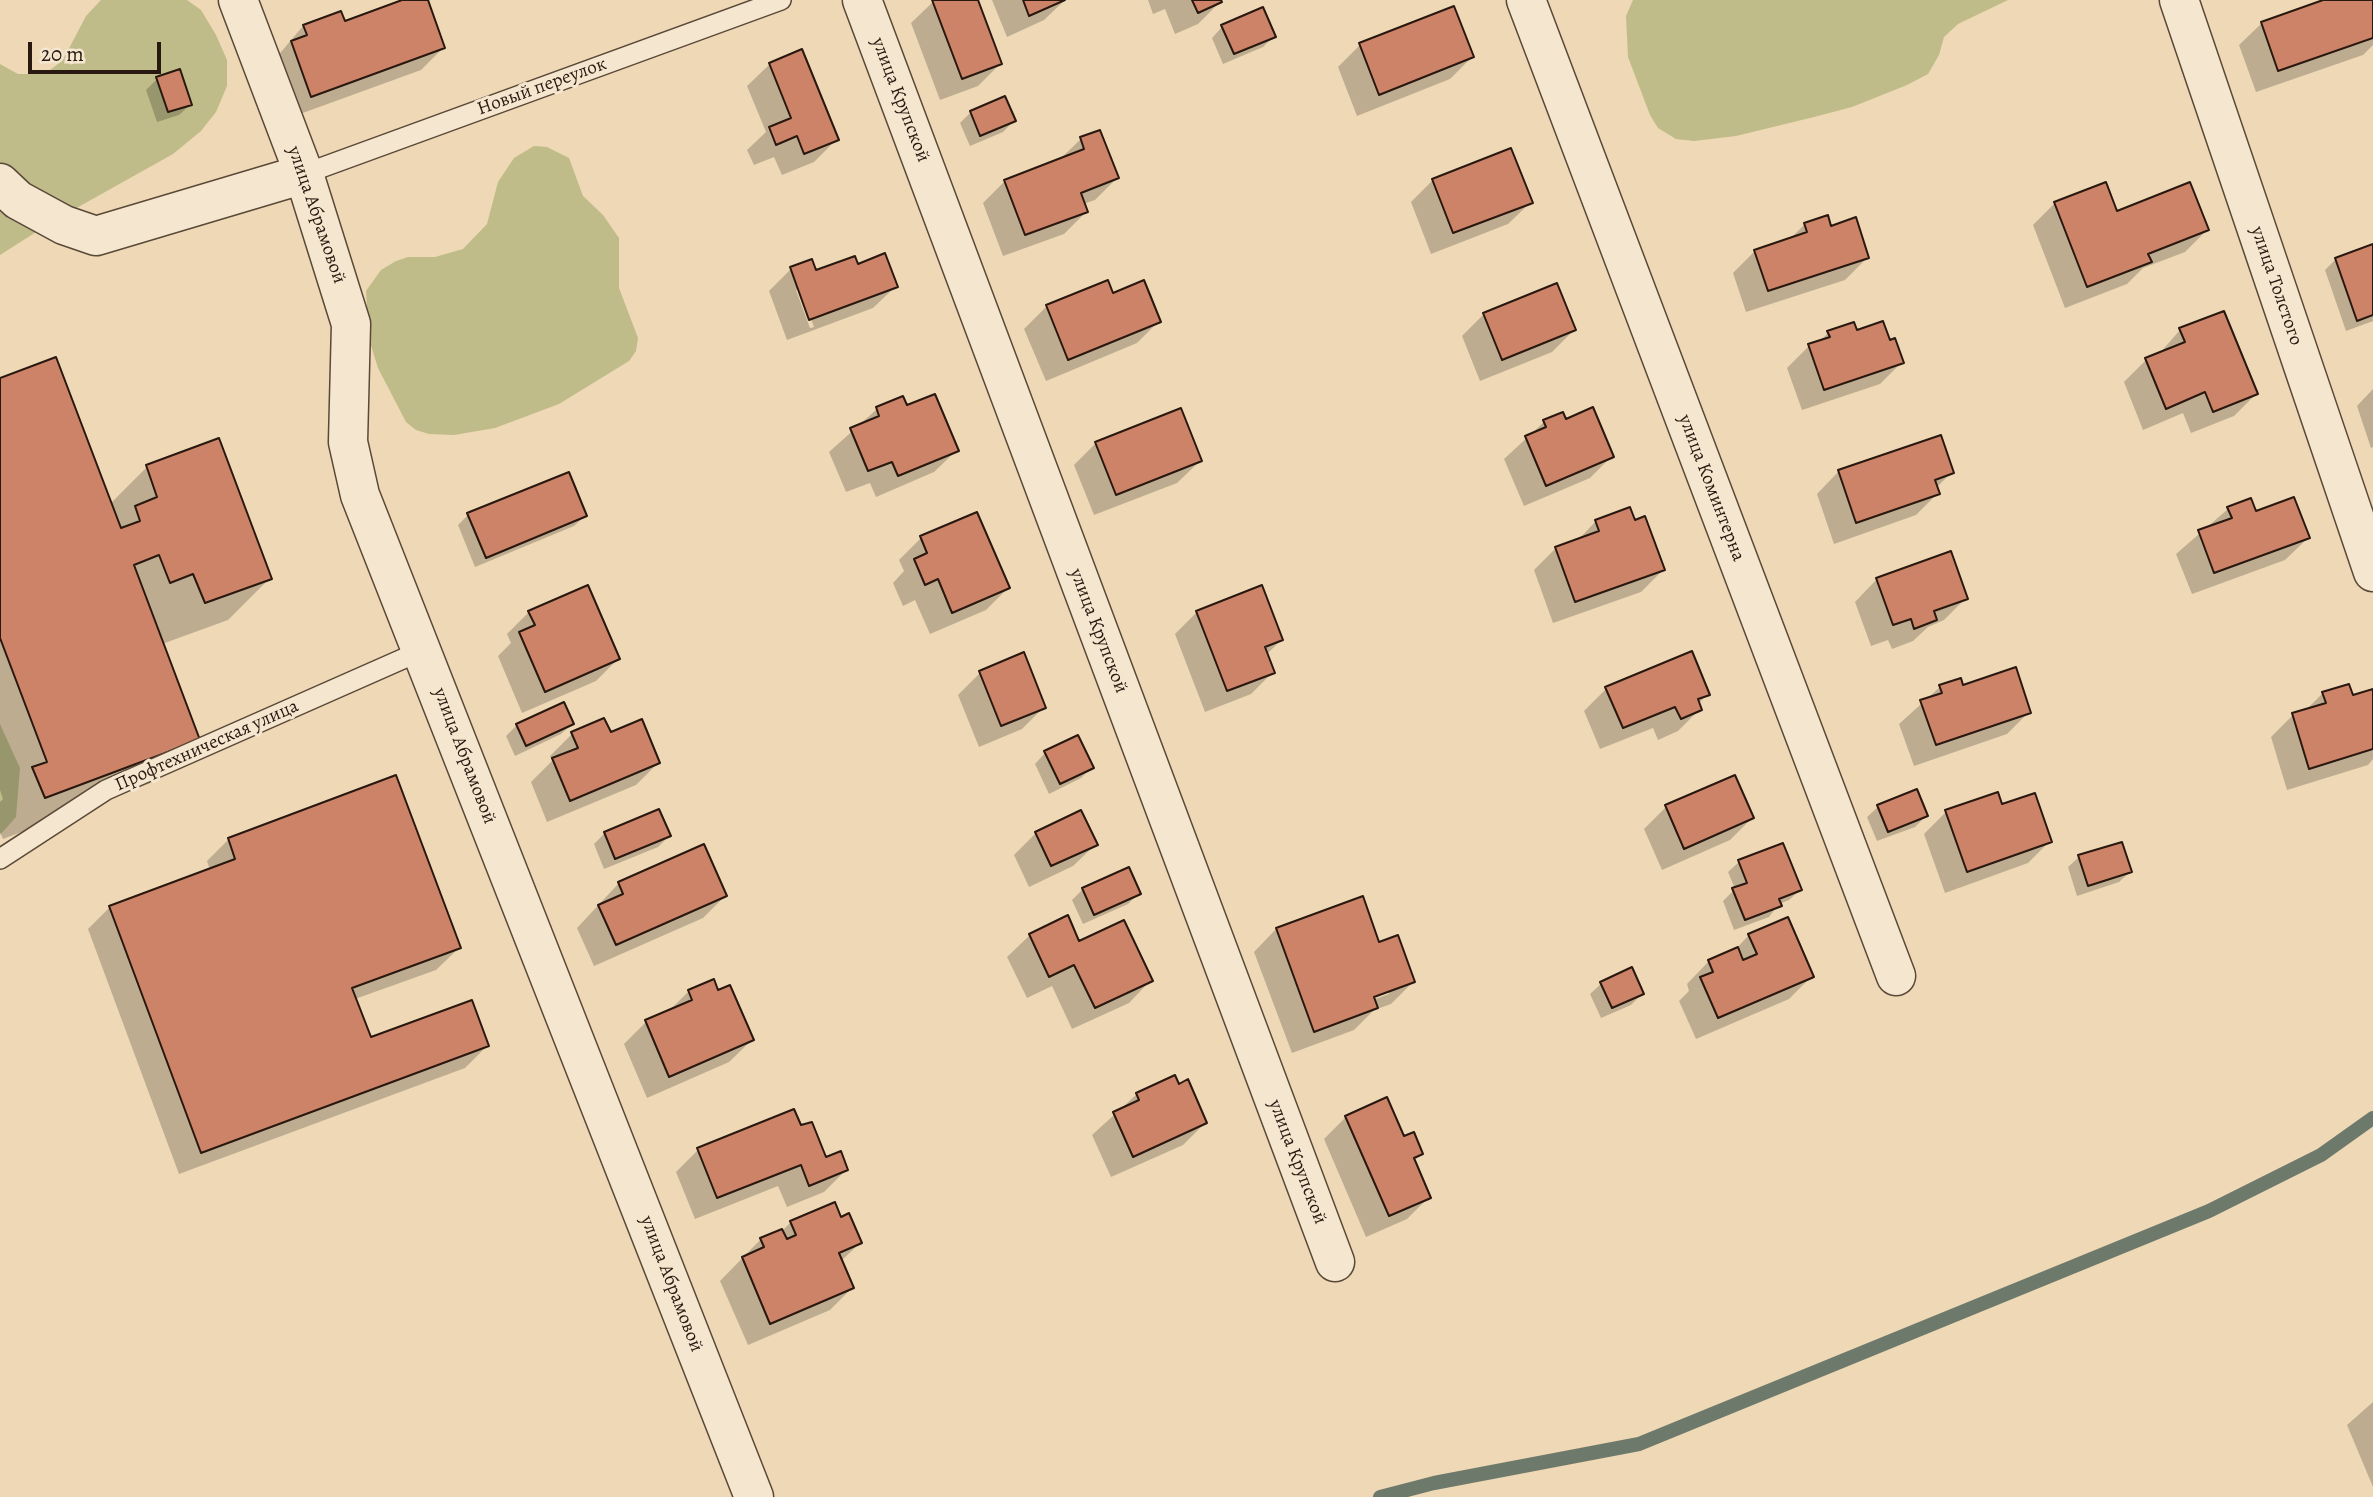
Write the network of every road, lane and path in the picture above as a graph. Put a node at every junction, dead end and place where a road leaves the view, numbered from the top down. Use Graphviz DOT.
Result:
graph roads {
  1 [pos="238,0"];
  2 [pos="781,0"];
  3 [pos="862,0"];
  4 [pos="1526,0"];
  5 [pos="2179,0"];
  6 [pos="304,174"];
  7 [pos="0,183"];
  8 [pos="2373,572"];
  9 [pos="423,650"];
  10 [pos="0,859"];
  11 [pos="1896,976"];
  12 [pos="1335,1262"];
  13 [pos="754,1497"];
  1 -- 6 [label="street, улица Абрамовой"];
  2 -- 6 [label="lane, Новый переулок"];
  3 -- 12 [label="street, улица Крупской"];
  4 -- 11 [label="street, улица Коминтерна"];
  5 -- 8 [label="street, улица Толстого"];
  6 -- 7 [label="street"];
  6 -- 9 [label="street, улица Абрамовой"];
  9 -- 10 [label="lane, Профтехническая улица"];
  9 -- 13 [label="street, улица Абрамовой"];
}
